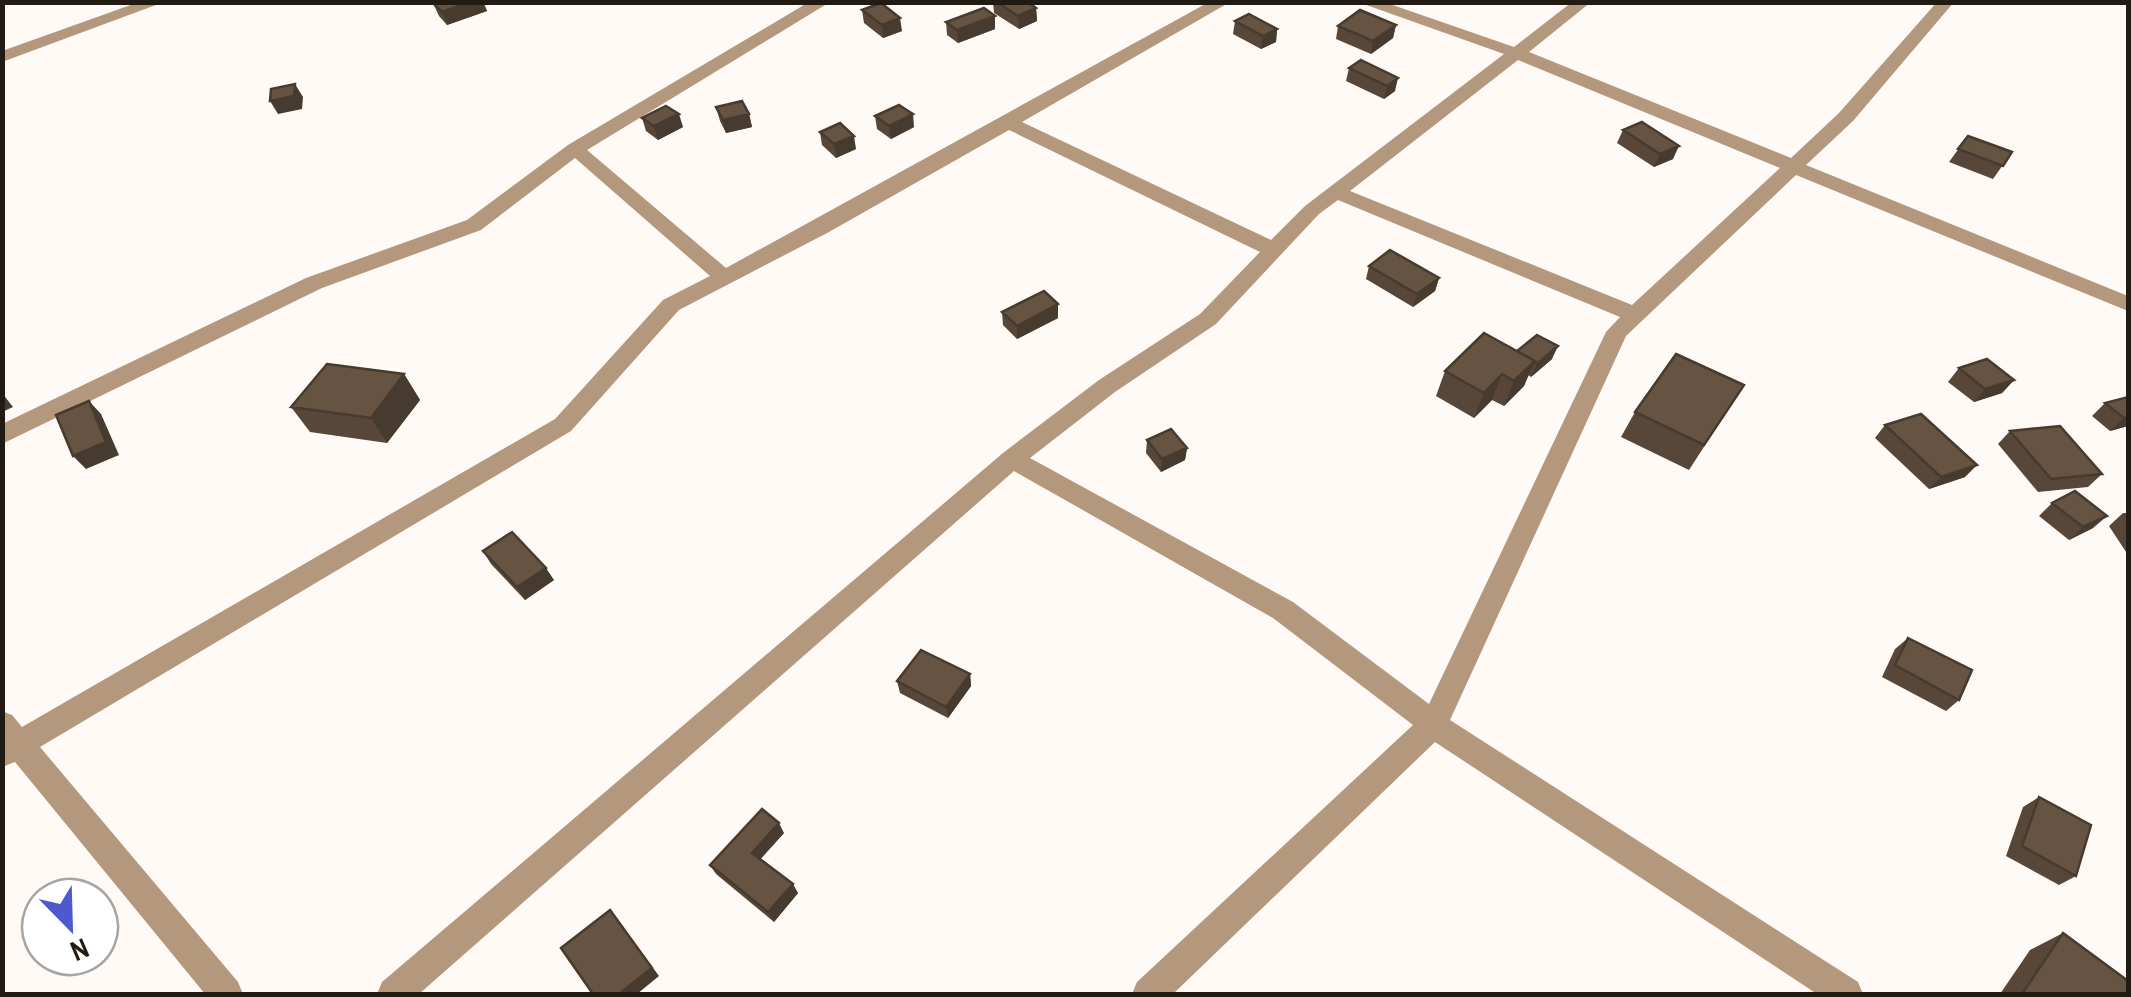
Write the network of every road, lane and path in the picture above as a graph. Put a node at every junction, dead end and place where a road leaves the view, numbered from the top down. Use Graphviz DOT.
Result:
graph roads {
  1 [pos="156,2"];
  2 [pos="822,2"];
  3 [pos="1222,2"];
  4 [pos="1366,2"];
  5 [pos="1584,2"];
  6 [pos="1946,2"];
  7 [pos="1519,54"];
  8 [pos="2,57"];
  9 [pos="1007,122"];
  10 [pos="574,149"];
  11 [pos="1792,167"];
  12 [pos="1336,192"];
  13 [pos="1274,250"];
  14 [pos="724,277"];
  15 [pos="2128,304"];
  16 [pos="1634,315"];
  17 [pos="2,435"];
  18 [pos="1012,459"];
  19 [pos="1434,724"];
  20 [pos="8,741"];
  21 [pos="226,994"];
  22 [pos="394,994"];
  23 [pos="1149,994"];
  24 [pos="1846,994"];
  1 -- 8 [label="street"];
  2 -- 10 [label="street"];
  3 -- 9 [label="street"];
  4 -- 7 [label="street"];
  5 -- 7 [label="street"];
  6 -- 11 [label="street"];
  7 -- 11 [label="street"];
  7 -- 12 [label="street"];
  9 -- 13 [label="street"];
  9 -- 14 [label="street"];
  10 -- 14 [label="street"];
  10 -- 17 [label="street"];
  11 -- 15 [label="street"];
  11 -- 16 [label="street"];
  12 -- 13 [label="street"];
  12 -- 16 [label="street"];
  13 -- 18 [label="street"];
  14 -- 20 [label="street"];
  16 -- 19 [label="street"];
  18 -- 19 [label="street"];
  18 -- 22 [label="street"];
  19 -- 23 [label="street"];
  19 -- 24 [label="street"];
  20 -- 21 [label="street"];
}
